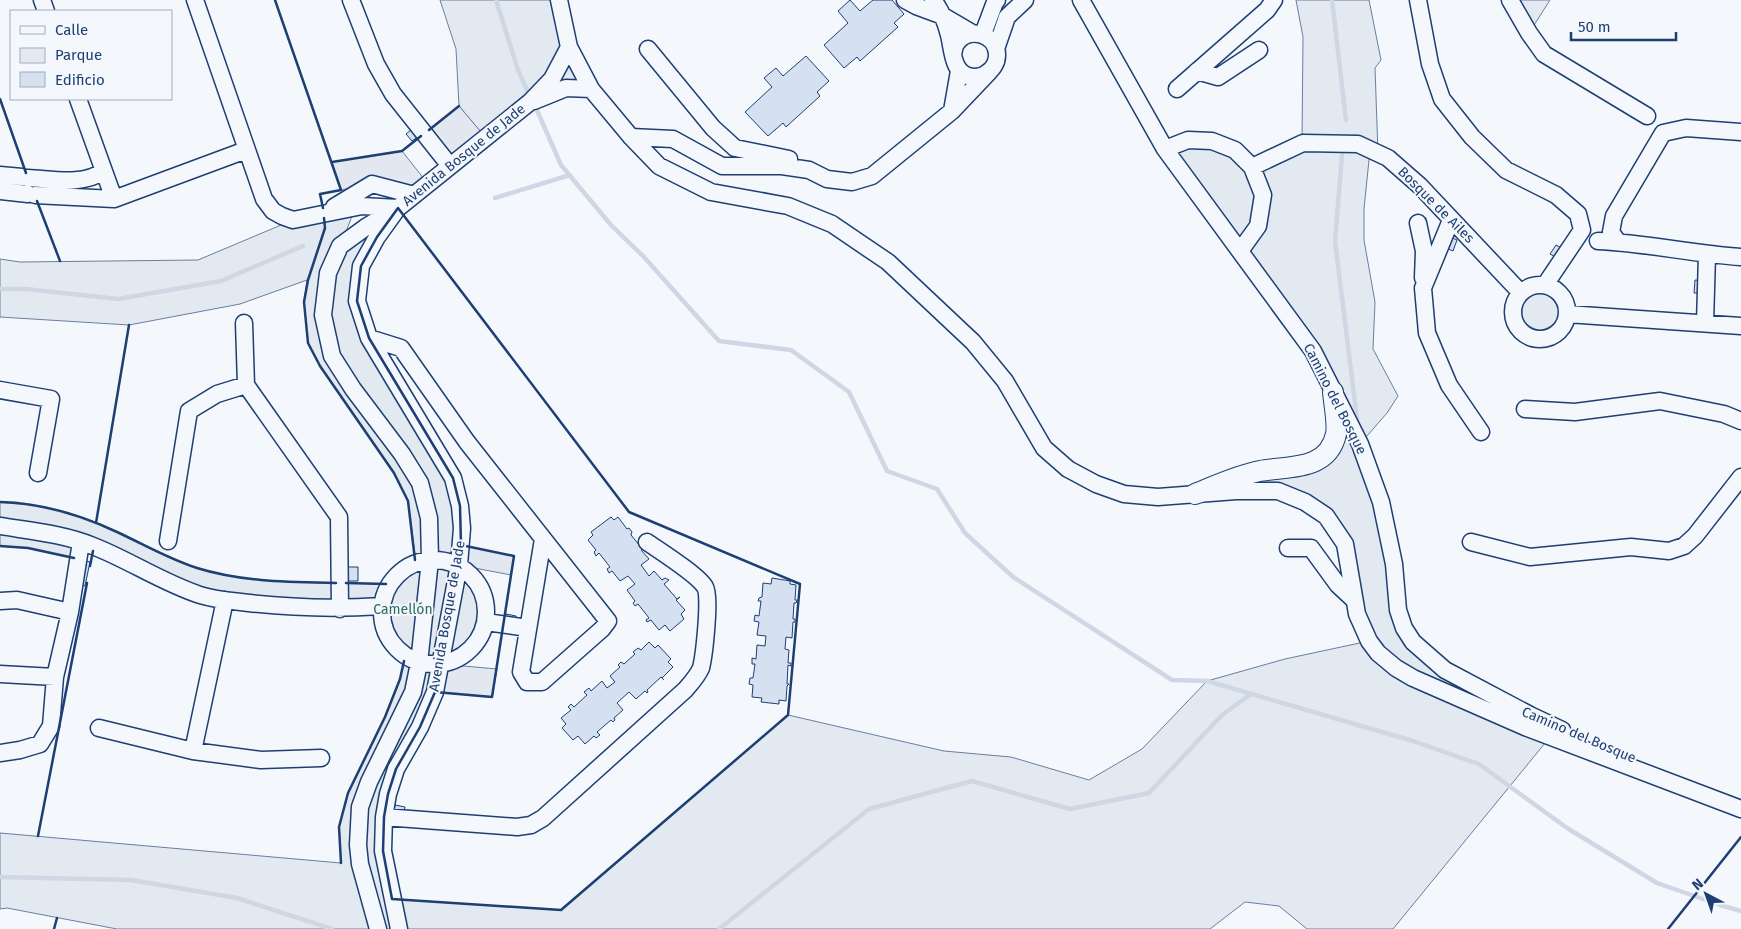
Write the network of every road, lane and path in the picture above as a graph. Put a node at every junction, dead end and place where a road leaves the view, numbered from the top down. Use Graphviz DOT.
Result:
graph roads {
  1 [pos="195,0"];
  2 [pos="351,0"];
  3 [pos="559,0"];
  4 [pos="905,0"];
  5 [pos="933,0"];
  6 [pos="997,0"];
  7 [pos="1025,0"];
  8 [pos="1081,0"];
  9 [pos="1274,0"];
  10 [pos="1418,0"];
  11 [pos="1510,0"];
  12 [pos="943,16"];
  13 [pos="978,34"];
  14 [pos="569,47"];
  15 [pos="648,49"];
  16 [pos="996,49"];
  17 [pos="1259,50"];
  18 [pos="953,55"];
  19 [pos="959,71"];
  20 [pos="1197,71"];
  21 [pos="990,72"];
  22 [pos="591,89"];
  23 [pos="1177,89"];
  24 [pos="78,100"];
  25 [pos="530,102"];
  26 [pos="952,111"];
  27 [pos="1647,116"];
  28 [pos="1741,132"];
  29 [pos="631,137"];
  30 [pos="246,150"];
  31 [pos="1165,150"];
  32 [pos="450,166"];
  33 [pos="1252,167"];
  34 [pos="809,170"];
  35 [pos="104,171"];
  36 [pos="15,177"];
  37 [pos="19,194"];
  38 [pos="414,195"];
  39 [pos="114,199"];
  40 [pos="398,208"];
  41 [pos="324,213"];
  42 [pos="1451,220"];
  43 [pos="1418,223"];
  44 [pos="1598,241"];
  45 [pos="1618,242"];
  46 [pos="1240,251"];
  47 [pos="1707,255"];
  48 [pos="1741,257"];
  49 [pos="1545,285"];
  50 [pos="1423,288"];
  51 [pos="1520,292"];
  52 [pos="1567,314"];
  53 [pos="244,323"];
  54 [pos="1705,323"];
  55 [pos="1741,326"];
  56 [pos="369,338"];
  57 [pos="246,385"];
  58 [pos="0,390"];
  59 [pos="1333,392"];
  60 [pos="1525,409"];
  61 [pos="1741,421"];
  62 [pos="1481,432"];
  63 [pos="38,473"];
  64 [pos="1741,477"];
  65 [pos="1195,494"];
  66 [pos="0,526"];
  67 [pos="543,539"];
  68 [pos="168,541"];
  69 [pos="81,542"];
  70 [pos="647,542"];
  71 [pos="1472,542"];
  72 [pos="1288,548"];
  73 [pos="430,560"];
  74 [pos="458,566"];
  75 [pos="225,600"];
  76 [pos="1353,600"];
  77 [pos="0,601"];
  78 [pos="382,606"];
  79 [pos="340,609"];
  80 [pos="70,612"];
  81 [pos="486,622"];
  82 [pos="528,628"];
  83 [pos="419,663"];
  84 [pos="441,664"];
  85 [pos="0,674"];
  86 [pos="55,676"];
  87 [pos="99,728"];
  88 [pos="192,751"];
  89 [pos="0,753"];
  90 [pos="321,758"];
  91 [pos="1741,800"];
  92 [pos="1741,809"];
  93 [pos="384,817"];
  94 [pos="383,845"];
  95 [pos="358,846"];
  96 [pos="378,929"];
  97 [pos="399,929"];
  1 -- 30 [label="street"];
  2 -- 32 [label="street"];
  3 -- 14 [label="street"];
  4 -- 12 [label="street"];
  5 -- 12 [label="street"];
  6 -- 13 [label="street"];
  7 -- 16 [label="street"];
  8 -- 31 [label="street, Camino del Bosque"];
  9 -- 20 [label="street"];
  10 -- 49 [label="street"];
  11 -- 27 [label="street"];
  12 -- 13 [label="street"];
  12 -- 18 [label="street"];
  13 -- 16 [label="street"];
  13 -- 18 [label="street"];
  14 -- 22 [label="street"];
  14 -- 25 [label="street, Avenida Bosque de Jade"];
  15 -- 34 [label="street"];
  16 -- 21 [label="street"];
  17 -- 20 [label="street"];
  18 -- 19 [label="street"];
  19 -- 21 [label="street"];
  19 -- 26 [label="street"];
  20 -- 23 [label="street"];
  21 -- 26 [label="street"];
  22 -- 25 [label="street, Avenida Bosque de Jade"];
  22 -- 29 [label="street"];
  24 -- 35 [label="street"];
  25 -- 32 [label="street, Avenida Bosque de Jade"];
  26 -- 34 [label="street"];
  28 -- 45 [label="street"];
  29 -- 34 [label="street"];
  29 -- 65 [label="street"];
  30 -- 39 [label="street"];
  30 -- 41 [label="street"];
  31 -- 33 [label="street"];
  31 -- 46 [label="street, Camino del Bosque"];
  32 -- 38 [label="street, Avenida Bosque de Jade"];
  33 -- 42 [label="street, Bosque de Ailes"];
  33 -- 46 [label="street"];
  35 -- 36 [label="street"];
  35 -- 39 [label="street"];
  36 -- 37 [label="street"];
  37 -- 39 [label="street"];
  38 -- 40 [label="street, Avenida Bosque de Jade"];
  38 -- 41 [label="street"];
  40 -- 41 [label="street"];
  40 -- 56 [label="street, Avenida Bosque de Jade"];
  40 -- 73 [label="street, Avenida Bosque de Jade"];
  42 -- 50 [label="street"];
  42 -- 51 [label="street, Bosque de Ailes"];
  43 -- 50 [label="street"];
  44 -- 45 [label="street"];
  45 -- 47 [label="street"];
  46 -- 59 [label="street, Camino del Bosque"];
  47 -- 48 [label="street"];
  47 -- 54 [label="street"];
  49 -- 51 [label="street"];
  49 -- 52 [label="street"];
  50 -- 62 [label="street"];
  51 -- 52 [label="street"];
  52 -- 54 [label="street"];
  53 -- 57 [label="street"];
  54 -- 55 [label="street"];
  56 -- 67 [label="street"];
  56 -- 74 [label="street, Avenida Bosque de Jade"];
  57 -- 68 [label="street"];
  57 -- 79 [label="street"];
  58 -- 63 [label="street"];
  59 -- 65 [label="main road"];
  59 -- 91 [label="street, Camino del Bosque"];
  60 -- 61 [label="street"];
  64 -- 71 [label="street"];
  65 -- 76 [label="street"];
  66 -- 69 [label="street"];
  67 -- 82 [label="street"];
  67 -- 82 [label="street"];
  69 -- 75 [label="street"];
  69 -- 80 [label="street"];
  70 -- 93 [label="street"];
  72 -- 76 [label="street"];
  73 -- 74 [label="street"];
  73 -- 78 [label="street"];
  73 -- 83 [label="street, Avenida Bosque de Jade"];
  74 -- 81 [label="street"];
  74 -- 84 [label="street, Avenida Bosque de Jade"];
  75 -- 79 [label="street"];
  75 -- 88 [label="street"];
  76 -- 92 [label="street"];
  77 -- 80 [label="street"];
  78 -- 79 [label="street"];
  78 -- 83 [label="street"];
  80 -- 86 [label="street"];
  81 -- 82 [label="street"];
  81 -- 84 [label="street"];
  83 -- 84 [label="street"];
  83 -- 95 [label="street, Avenida Bosque de Jade"];
  84 -- 93 [label="street, Avenida Bosque de Jade"];
  85 -- 86 [label="street"];
  86 -- 89 [label="street"];
  87 -- 88 [label="street"];
  88 -- 90 [label="street"];
  93 -- 94 [label="street, Avenida Bosque de Jade"];
  94 -- 95 [label="street"];
  94 -- 97 [label="street, Avenida Bosque de Jade"];
  95 -- 96 [label="street, Avenida Bosque de Jade"];
}
